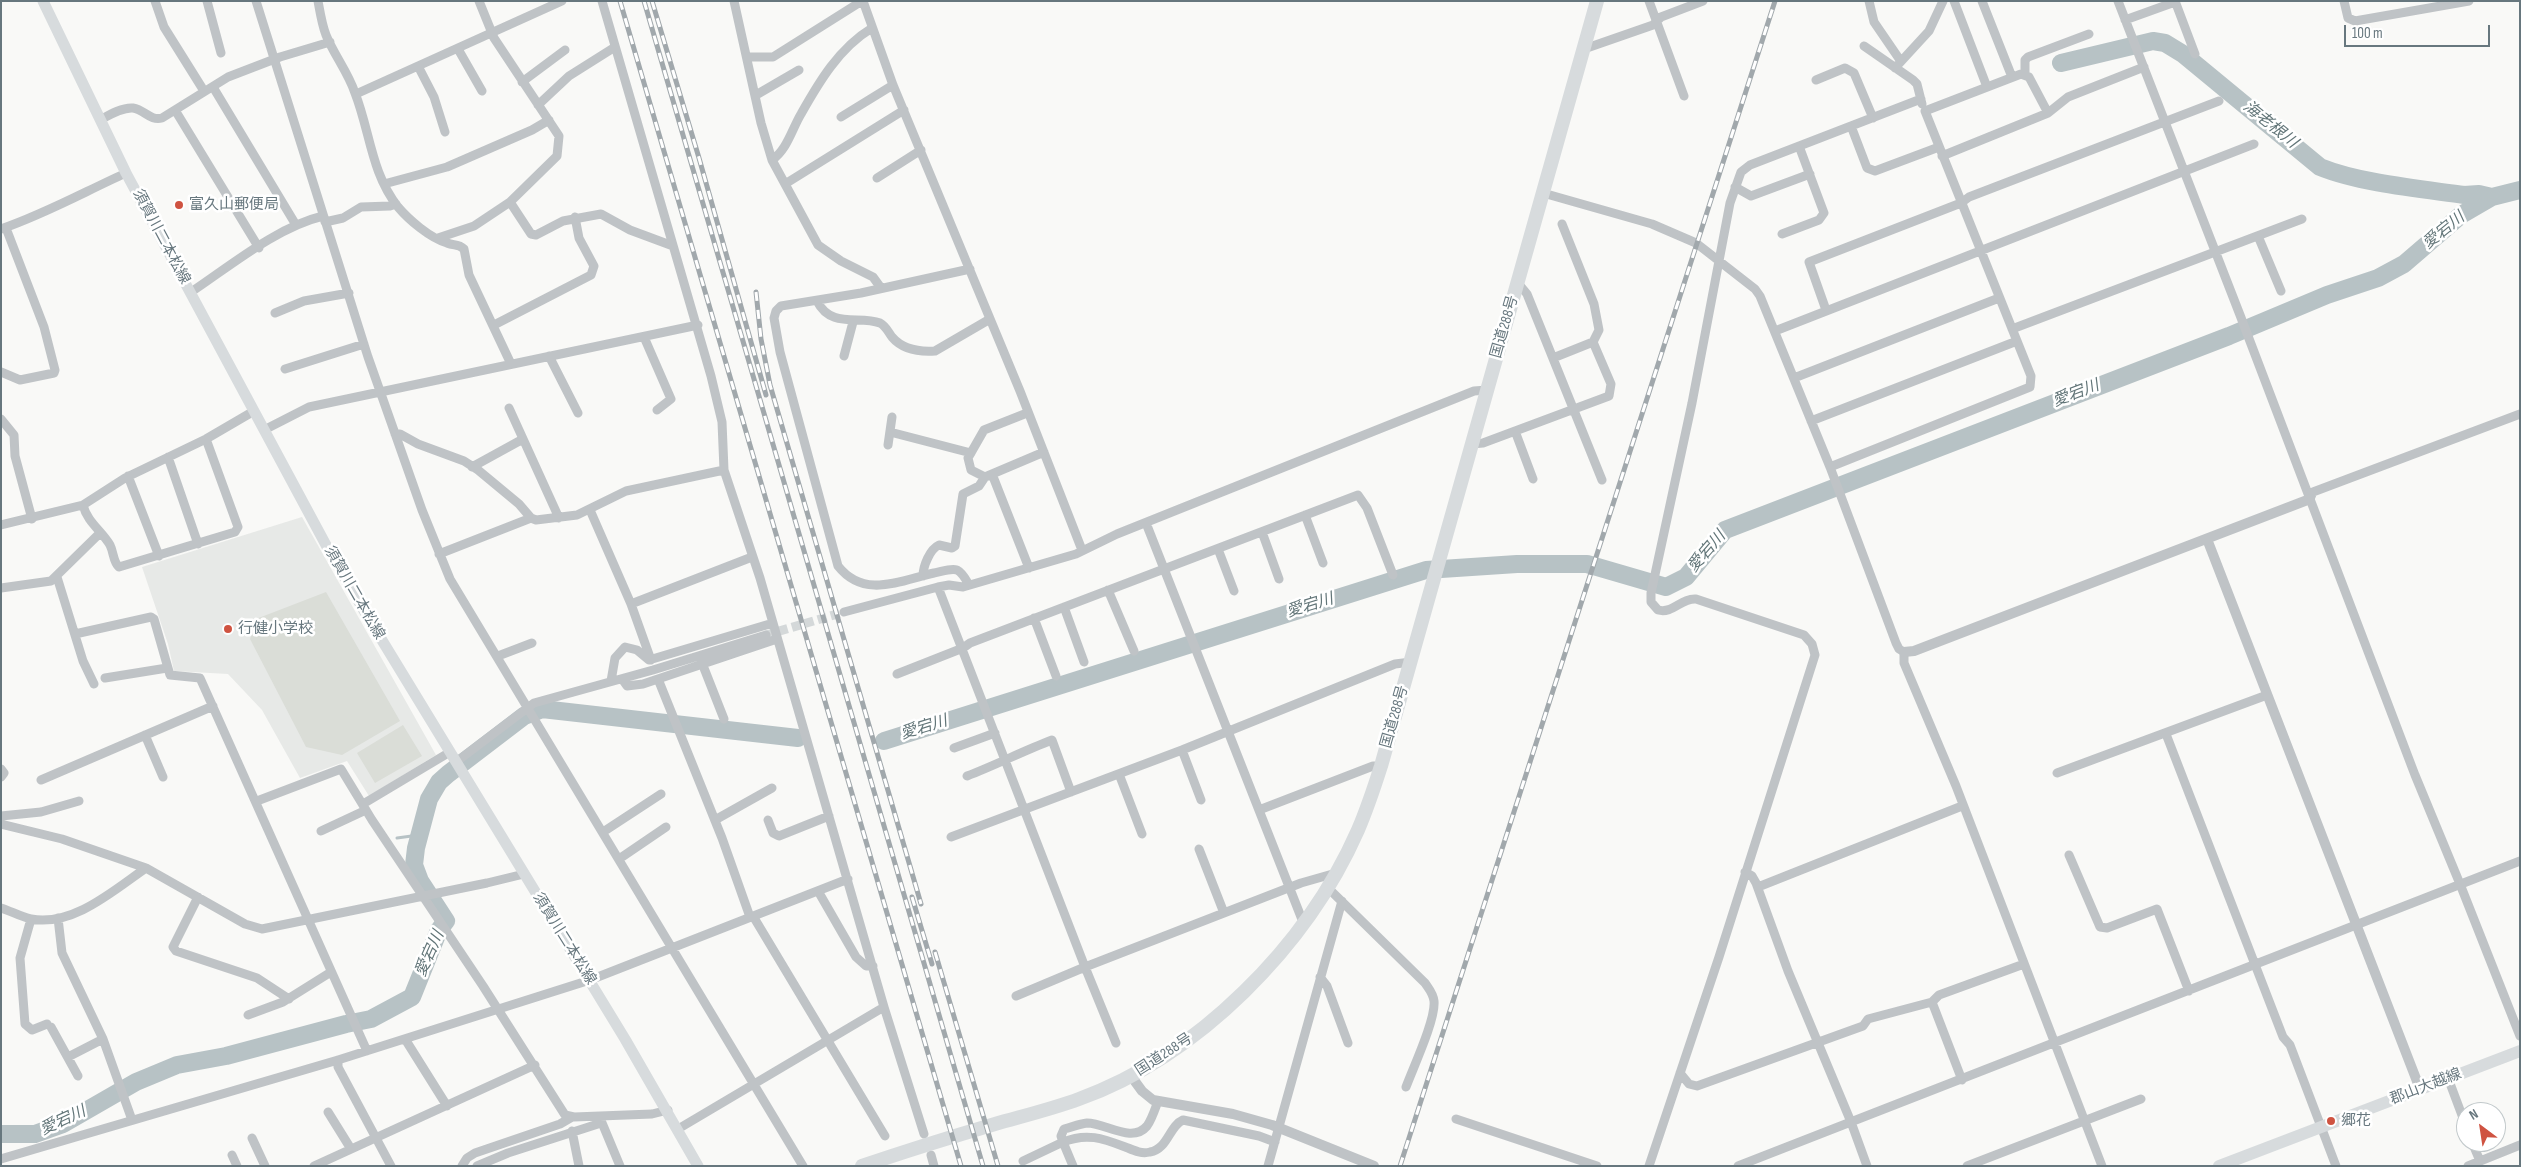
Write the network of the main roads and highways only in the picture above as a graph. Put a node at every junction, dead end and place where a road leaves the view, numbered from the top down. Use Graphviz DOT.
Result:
graph roads {
  1 [pos="43,1"];
  2 [pos="1597,1"];
  3 [pos="2520,1051"];
  4 [pos="698,1166"];
  5 [pos="862,1166"];
  6 [pos="2219,1166"];
  1 -- 4 [label="main road, 須賀川二本松線"];
  2 -- 5 [label="highway, 国道288号"];
  3 -- 6 [label="main road, 郡山大越線"];
}
